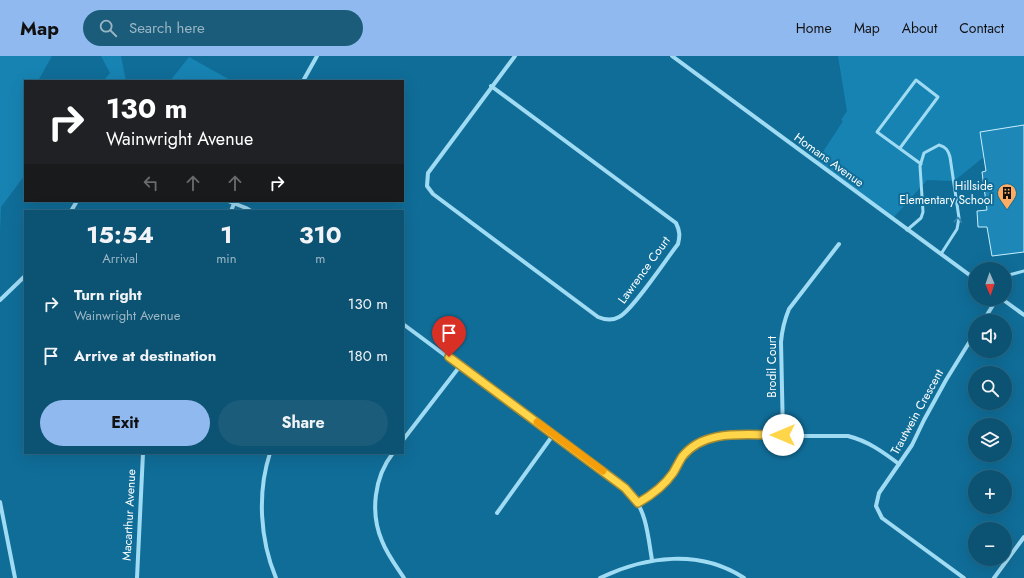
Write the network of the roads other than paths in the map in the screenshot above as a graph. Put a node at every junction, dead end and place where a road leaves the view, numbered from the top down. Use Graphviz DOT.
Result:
graph roads {
  1 [pos="317,56"];
  2 [pos="515,56"];
  3 [pos="672,56"];
  4 [pos="304,80"];
  5 [pos="491,86"];
  6 [pos="900,148"];
  7 [pos="920,164"];
  8 [pos="235,202"];
  9 [pos="249,210"];
  10 [pos="908,230"];
  11 [pos="840,244"];
  12 [pos="941,254"];
  13 [pos="1024,271"];
  14 [pos="968,274"];
  15 [pos="1012,274"];
  16 [pos="24,277"];
  17 [pos="0,300"];
  18 [pos="1012,306"];
  19 [pos="1024,315"];
  20 [pos="404,325"];
  21 [pos="968,344"];
  22 [pos="460,366"];
  23 [pos="553,435"];
  24 [pos="783,435"];
  25 [pos="404,439"];
  26 [pos="143,454"];
  27 [pos="270,454"];
  28 [pos="392,454"];
  29 [pos="899,464"];
  30 [pos="0,502"];
  31 [pos="638,503"];
  32 [pos="497,513"];
  33 [pos="1024,537"];
  34 [pos="652,560"];
  35 [pos="15,578"];
  36 [pos="137,578"];
  37 [pos="276,578"];
  38 [pos="404,578"];
  39 [pos="600,578"];
  40 [pos="744,578"];
  41 [pos="964,578"];
  42 [pos="994,578"];
  1 -- 4 [label="street"];
  2 -- 5 [label="street, Lawrence Court"];
  3 -- 10 [label="street, Homans Avenue"];
  5 -- 5 [label="street, Lawrence Court"];
  6 -- 6 [label="lane"];
  6 -- 7 [label="lane"];
  7 -- 10 [label="lane"];
  12 -- 7 [label="lane, one-way"];
  8 -- 9 [label="street"];
  10 -- 12 [label="street, Homans Avenue"];
  11 -- 24 [label="street, Brodil Court"];
  12 -- 14 [label="street, Homans Avenue"];
  13 -- 15 [label="lane"];
  16 -- 17 [label="street"];
  18 -- 19 [label="street"];
  20 -- 22 [label="street"];
  21 -- 29 [label="street, Trautwein Crescent"];
  22 -- 23 [label="street"];
  22 -- 25 [label="street"];
  23 -- 31 [label="street"];
  23 -- 32 [label="street"];
  24 -- 29 [label="street"];
  24 -- 31 [label="street"];
  26 -- 36 [label="street, Macarthur Avenue"];
  27 -- 37 [label="street"];
  28 -- 38 [label="street"];
  29 -- 41 [label="street, Trautwein Crescent"];
  30 -- 35 [label="street"];
  31 -- 34 [label="street"];
  33 -- 42 [label="street"];
  34 -- 39 [label="street"];
  34 -- 40 [label="street"];
}
